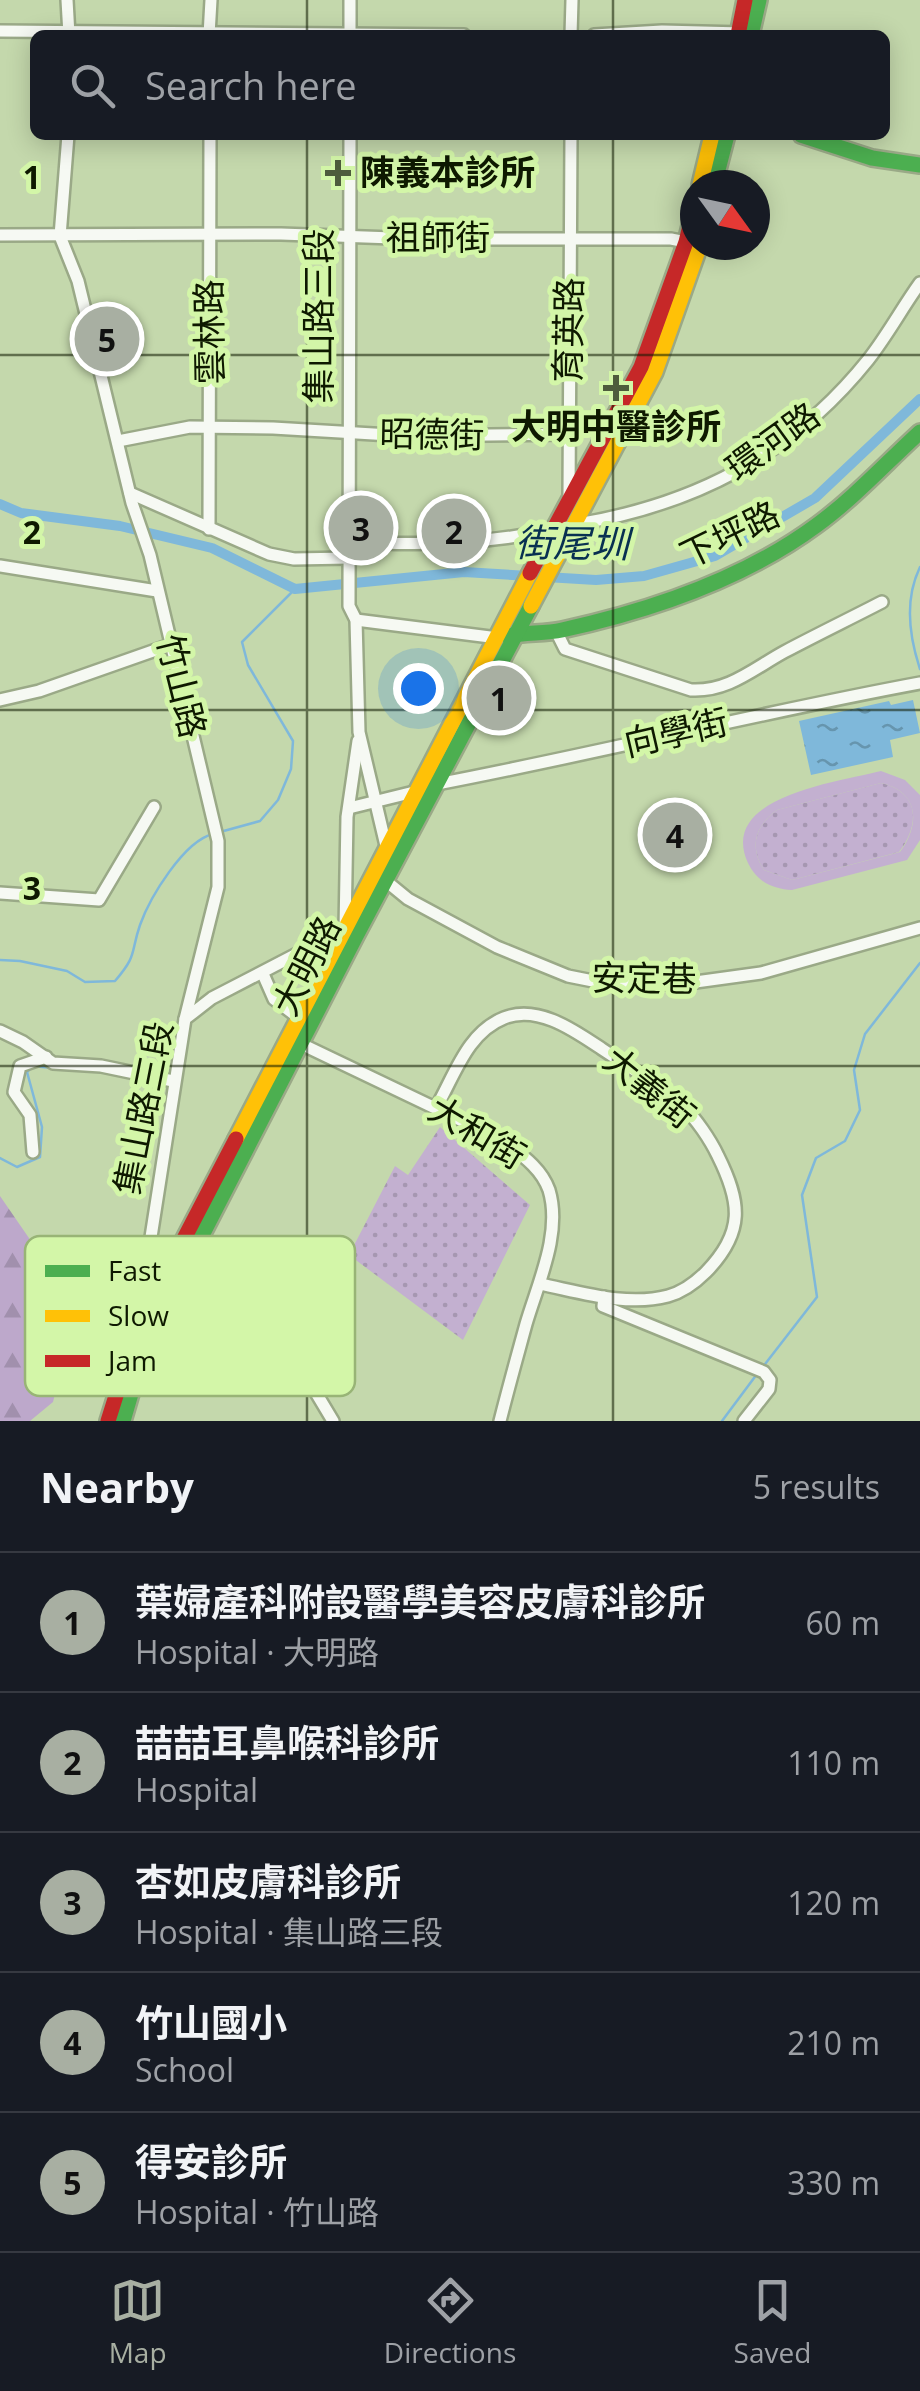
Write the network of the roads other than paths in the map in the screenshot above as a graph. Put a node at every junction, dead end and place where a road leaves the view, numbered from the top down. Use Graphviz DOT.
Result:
graph roads {
  1 [pos="68,0"];
  2 [pos="210,0"];
  3 [pos="350,0"];
  4 [pos="572,0"];
  5 [pos="745,0"];
  6 [pos="759,0"];
  7 [pos="69,30"];
  8 [pos="209,30"];
  9 [pos="350,30"];
  10 [pos="571,30"];
  11 [pos="744,30"];
  12 [pos="746,30"];
  13 [pos="0,31"];
  14 [pos="30,32"];
  15 [pos="68,140"];
  16 [pos="210,140"];
  17 [pos="350,140"];
  18 [pos="571,140"];
  19 [pos="711,140"];
  20 [pos="726,140"];
  21 [pos="816,140"];
  22 [pos="920,165"];
  23 [pos="704,170"];
  24 [pos="718,170"];
  25 [pos="0,235"];
  26 [pos="209,235"];
  27 [pos="60,236"];
  28 [pos="349,238"];
  29 [pos="570,239"];
  30 [pos="680,240"];
  31 [pos="688,260"];
  32 [pos="690,260"];
  33 [pos="920,283"];
  34 [pos="211,428"];
  35 [pos="920,432"];
  36 [pos="349,434"];
  37 [pos="568,434"];
  38 [pos="118,440"];
  39 [pos="569,499"];
  40 [pos="132,500"];
  41 [pos="573,525"];
  42 [pos="209,529"];
  43 [pos="553,530"];
  44 [pos="348,542"];
  45 [pos="348,558"];
  46 [pos="0,566"];
  47 [pos="157,591"];
  48 [pos="882,602"];
  49 [pos="519,613"];
  50 [pos="356,620"];
  51 [pos="556,631"];
  52 [pos="517,633"];
  53 [pos="498,638"];
  54 [pos="170,645"];
  55 [pos="917,684"];
  56 [pos="0,700"];
  57 [pos="359,732"];
  58 [pos="437,784"];
  59 [pos="418,790"];
  60 [pos="374,804"];
  61 [pos="154,807"];
  62 [pos="349,808"];
  63 [pos="388,850"];
  64 [pos="386,881"];
  65 [pos="0,893"];
  66 [pos="920,928"];
  67 [pos="351,932"];
  68 [pos="263,974"];
  69 [pos="299,1018"];
  70 [pos="184,1019"];
  71 [pos="0,1031"];
  72 [pos="294,1041"];
  73 [pos="46,1058"];
  74 [pos="172,1081"];
  75 [pos="437,1106"];
  76 [pos="33,1152"];
  77 [pos="150,1236"];
  78 [pos="187,1236"];
  79 [pos="202,1236"];
  80 [pos="540,1284"];
  81 [pos="604,1297"];
  82 [pos="116,1396"];
  83 [pos="130,1396"];
  84 [pos="318,1396"];
  85 [pos="108,1421"];
  86 [pos="123,1421"];
  87 [pos="333,1421"];
  88 [pos="500,1421"];
  89 [pos="744,1421"];
  1 -- 7 [label="street"];
  2 -- 8 [label="street"];
  3 -- 9 [label="street"];
  4 -- 10 [label="street"];
  5 -- 11 [label="main road"];
  6 -- 12 [label="main road"];
  13 -- 14 [label="street"];
  15 -- 27 [label="street"];
  16 -- 26 [label="street, 雲林路"];
  17 -- 28 [label="street, 集山路三段"];
  18 -- 29 [label="street, 育英路"];
  19 -- 23 [label="main road"];
  20 -- 24 [label="main road"];
  21 -- 22 [label="main road"];
  25 -- 27 [label="street, 祖師街"];
  26 -- 27 [label="street, 祖師街"];
  26 -- 28 [label="street, 祖師街"];
  26 -- 34 [label="street, 雲林路"];
  27 -- 38 [label="street"];
  28 -- 29 [label="street, 祖師街"];
  28 -- 36 [label="street, 集山路三段"];
  29 -- 30 [label="street, 祖師街"];
  29 -- 37 [label="street, 育英路"];
  31 -- 39 [label="main road"];
  32 -- 41 [label="main road"];
  33 -- 41 [label="street, 環河路"];
  34 -- 36 [label="street, 昭德街"];
  34 -- 38 [label="street, 昭德街"];
  34 -- 42 [label="street, 雲林路"];
  35 -- 51 [label="main road, 下坪路"];
  36 -- 37 [label="street, 昭德街"];
  36 -- 44 [label="street, 集山路三段"];
  37 -- 39 [label="street, 育英路"];
  38 -- 40 [label="street"];
  39 -- 41 [label="street, 育英路"];
  39 -- 43 [label="main road"];
  40 -- 42 [label="street"];
  40 -- 47 [label="street, 竹山路"];
  41 -- 43 [label="street, 環河路"];
  41 -- 49 [label="main road"];
  42 -- 45 [label="street"];
  43 -- 44 [label="street, 環河路"];
  43 -- 49 [label="main road"];
  44 -- 45 [label="street, 集山路三段"];
  45 -- 50 [label="street, 集山路三段"];
  46 -- 47 [label="street"];
  47 -- 54 [label="street, 竹山路"];
  48 -- 51 [label="street"];
  49 -- 52 [label="main road, 大明路"];
  49 -- 53 [label="main road, 大明路"];
  50 -- 53 [label="street, 下坪路"];
  50 -- 57 [label="street"];
  51 -- 52 [label="main road, 下坪路"];
  52 -- 53 [label="main road, 下坪路"];
  52 -- 58 [label="main road, 大明路"];
  53 -- 59 [label="main road, 大明路"];
  54 -- 56 [label="street"];
  54 -- 70 [label="street, 竹山路"];
  55 -- 58 [label="street, 向學街"];
  57 -- 60 [label="street"];
  57 -- 62 [label="street"];
  58 -- 64 [label="main road, 大明路"];
  59 -- 60 [label="street"];
  59 -- 63 [label="main road, 大明路"];
  60 -- 62 [label="street"];
  60 -- 63 [label="street"];
  61 -- 65 [label="street"];
  62 -- 67 [label="street"];
  63 -- 64 [label="street"];
  63 -- 67 [label="main road, 大明路"];
  64 -- 66 [label="street, 安定巷"];
  64 -- 67 [label="main road, 大明路"];
  67 -- 68 [label="street, 集山路三段"];
  67 -- 69 [label="main road, 大明路"];
  67 -- 72 [label="main road, 大明路"];
  68 -- 69 [label="street"];
  68 -- 70 [label="street, 集山路三段"];
  69 -- 72 [label="main road, 大明路"];
  70 -- 74 [label="street, 集山路三段"];
  71 -- 73 [label="street"];
  72 -- 75 [label="street, 大和街"];
  72 -- 78 [label="main road, 大明路"];
  72 -- 79 [label="main road, 大明路"];
  73 -- 74 [label="street"];
  73 -- 76 [label="street"];
  74 -- 77 [label="street, 集山路三段"];
  75 -- 80 [label="street, 大和街"];
  75 -- 81 [label="street, 大義街"];
  80 -- 81 [label="street, 大義街"];
  80 -- 88 [label="street, 大和街"];
  81 -- 89 [label="street"];
  82 -- 85 [label="main road, 集山路三段"];
  83 -- 86 [label="main road"];
  84 -- 87 [label="street"];
}
